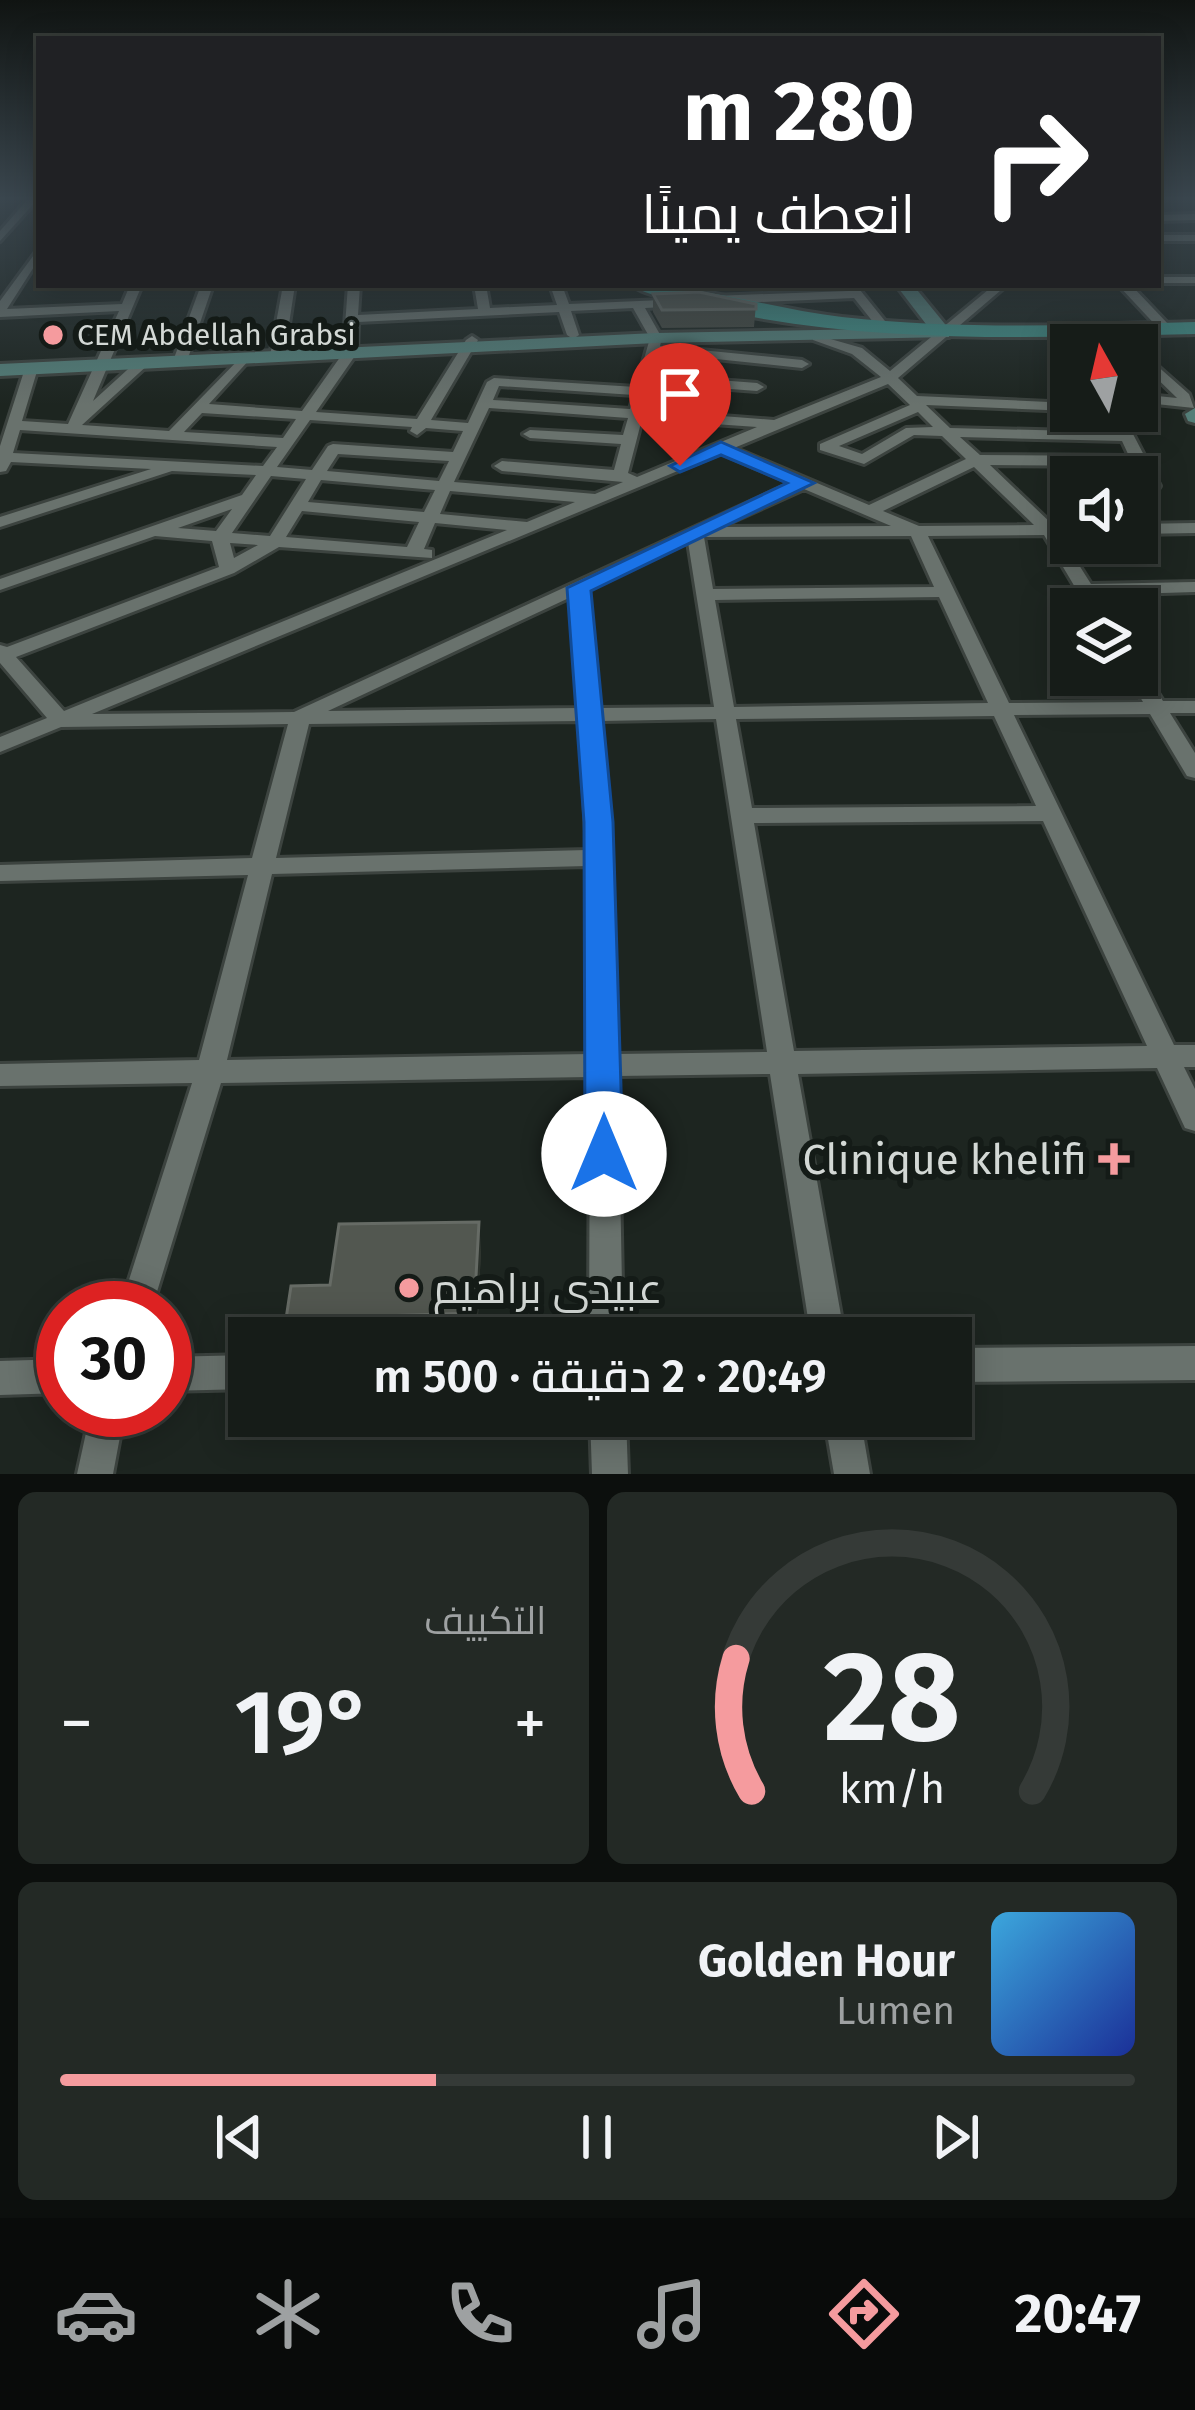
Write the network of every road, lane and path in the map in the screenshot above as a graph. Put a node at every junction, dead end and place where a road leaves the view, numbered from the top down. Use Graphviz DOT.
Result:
graph roads {
  1 [pos="1161,280"];
  2 [pos="1195,280"];
  3 [pos="8,286"];
  4 [pos="135,288"];
  5 [pos="206,288"];
  6 [pos="288,288"];
  7 [pos="354,288"];
  8 [pos="481,288"];
  9 [pos="557,288"];
  10 [pos="906,288"];
  11 [pos="997,288"];
  12 [pos="1127,288"];
  13 [pos="853,289"];
  14 [pos="639,295"];
  15 [pos="705,296"];
  16 [pos="126,307"];
  17 [pos="565,308"];
  18 [pos="0,311"];
  19 [pos="485,313"];
  20 [pos="352,319"];
  21 [pos="877,328"];
  22 [pos="1195,328"];
  23 [pos="1166,329"];
  24 [pos="1158,331"];
  25 [pos="943,332"];
  26 [pos="573,335"];
  27 [pos="1050,336"];
  28 [pos="818,337"];
  29 [pos="653,340"];
  30 [pos="472,344"];
  31 [pos="351,349"];
  32 [pos="277,353"];
  33 [pos="181,357"];
  34 [pos="244,358"];
  35 [pos="101,361"];
  36 [pos="766,362"];
  37 [pos="142,363"];
  38 [pos="802,364"];
  39 [pos="0,367"];
  40 [pos="31,368"];
  41 [pos="1158,372"];
  42 [pos="890,378"];
  43 [pos="642,385"];
  44 [pos="758,387"];
  45 [pos="482,403"];
  46 [pos="916,403"];
  47 [pos="1158,403"];
  48 [pos="1050,406"];
  49 [pos="198,408"];
  50 [pos="1192,410"];
  51 [pos="638,414"];
  52 [pos="307,415"];
  53 [pos="754,422"];
  54 [pos="422,424"];
  55 [pos="778,424"];
  56 [pos="14,425"];
  57 [pos="469,427"];
  58 [pos="74,428"];
  59 [pos="943,429"];
  60 [pos="1124,432"];
  61 [pos="530,434"];
  62 [pos="172,436"];
  63 [pos="1127,437"];
  64 [pos="629,440"];
  65 [pos="288,443"];
  66 [pos="721,448"];
  67 [pos="403,452"];
  68 [pos="1136,456"];
  69 [pos="456,457"];
  70 [pos="976,460"];
  71 [pos="1050,460"];
  72 [pos="2,463"];
  73 [pos="178,466"];
  74 [pos="502,466"];
  75 [pos="267,471"];
  76 [pos="620,475"];
  77 [pos="316,476"];
  78 [pos="804,483"];
  79 [pos="639,484"];
  80 [pos="444,486"];
  81 [pos="248,498"];
  82 [pos="601,500"];
  83 [pos="298,506"];
  84 [pos="870,511"];
  85 [pos="429,517"];
  86 [pos="0,522"];
  87 [pos="1050,522"];
  88 [pos="534,527"];
  89 [pos="1195,528"];
  90 [pos="1158,529"];
  91 [pos="1050,530"];
  92 [pos="152,531"];
  93 [pos="917,531"];
  94 [pos="695,532"];
  95 [pos="220,538"];
  96 [pos="275,542"];
  97 [pos="412,553"];
  98 [pos="462,556"];
  99 [pos="228,569"];
  100 [pos="0,584"];
  101 [pos="1195,587"];
  102 [pos="579,588"];
  103 [pos="1158,588"];
  104 [pos="947,592"];
  105 [pos="706,595"];
  106 [pos="1,655"];
  107 [pos="1149,696"];
  108 [pos="1156,707"];
  109 [pos="1195,707"];
  110 [pos="1005,709"];
  111 [pos="726,712"];
  112 [pos="593,713"];
  113 [pos="300,717"];
  114 [pos="61,721"];
  115 [pos="0,746"];
  116 [pos="1195,771"];
  117 [pos="1053,813"];
  118 [pos="742,816"];
  119 [pos="600,858"];
  120 [pos="264,868"];
  121 [pos="0,873"];
  122 [pos="1181,1056"];
  123 [pos="603,1062"];
  124 [pos="781,1063"];
  125 [pos="210,1072"];
  126 [pos="0,1075"];
  127 [pos="1195,1119"];
  128 [pos="144,1281"];
  129 [pos="606,1317"];
  130 [pos="824,1317"];
  131 [pos="1195,1363"];
  132 [pos="972,1365"];
  133 [pos="228,1372"];
  134 [pos="192,1373"];
  135 [pos="36,1377"];
  136 [pos="0,1378"];
  137 [pos="102,1437"];
  138 [pos="609,1437"];
  139 [pos="846,1437"];
  140 [pos="94,1474"];
  141 [pos="610,1474"];
  142 [pos="852,1474"];
  1 -- 2 [label="street"];
  3 -- 18 [label="street"];
  4 -- 16 [label="street"];
  5 -- 33 [label="street"];
  6 -- 32 [label="street"];
  7 -- 20 [label="street"];
  8 -- 19 [label="street"];
  9 -- 17 [label="street"];
  10 -- 25 [label="street"];
  11 -- 25 [label="street"];
  12 -- 23 [label="street"];
  13 -- 15 [label="street"];
  13 -- 21 [label="street"];
  14 -- 15 [label="main road"];
  14 -- 17 [label="street"];
  14 -- 29 [label="street"];
  15 -- 21 [label="main road"];
  16 -- 18 [label="street"];
  16 -- 35 [label="street"];
  17 -- 19 [label="street"];
  17 -- 26 [label="street"];
  19 -- 20 [label="street"];
  20 -- 31 [label="street"];
  21 -- 25 [label="main road"];
  21 -- 29 [label="street"];
  22 -- 23 [label="main road"];
  23 -- 24 [label="main road"];
  25 -- 27 [label="main road"];
  25 -- 28 [label="street"];
  25 -- 42 [label="street"];
  26 -- 29 [label="street"];
  26 -- 30 [label="street"];
  28 -- 29 [label="street"];
  28 -- 42 [label="street"];
  29 -- 30 [label="street"];
  29 -- 36 [label="street"];
  29 -- 43 [label="street"];
  30 -- 31 [label="street"];
  30 -- 54 [label="street"];
  31 -- 32 [label="street"];
  31 -- 52 [label="street"];
  32 -- 33 [label="street"];
  32 -- 34 [label="street"];
  33 -- 34 [label="street"];
  33 -- 35 [label="street"];
  33 -- 37 [label="street"];
  34 -- 49 [label="street"];
  35 -- 37 [label="street"];
  35 -- 39 [label="street"];
  35 -- 40 [label="street"];
  35 -- 58 [label="street"];
  36 -- 38 [label="street"];
  36 -- 44 [label="street"];
  37 -- 58 [label="street"];
  39 -- 40 [label="street"];
  40 -- 56 [label="street"];
  41 -- 50 [label="street"];
  42 -- 46 [label="street"];
  42 -- 55 [label="street"];
  43 -- 44 [label="street"];
  43 -- 45 [label="street"];
  43 -- 51 [label="street"];
  44 -- 53 [label="street"];
  45 -- 51 [label="street"];
  45 -- 57 [label="street"];
  46 -- 48 [label="street"];
  46 -- 59 [label="street"];
  46 -- 59 [label="street"];
  47 -- 50 [label="street"];
  49 -- 52 [label="street"];
  49 -- 62 [label="street"];
  51 -- 53 [label="street"];
  51 -- 64 [label="street"];
  52 -- 54 [label="street"];
  52 -- 65 [label="street"];
  53 -- 55 [label="street"];
  54 -- 57 [label="street"];
  54 -- 67 [label="street"];
  55 -- 66 [label="street"];
  56 -- 58 [label="street"];
  56 -- 72 [label="street"];
  57 -- 69 [label="street"];
  58 -- 62 [label="street"];
  59 -- 63 [label="street"];
  59 -- 70 [label="street"];
  60 -- 63 [label="street"];
  61 -- 64 [label="street"];
  62 -- 65 [label="street"];
  63 -- 68 [label="street"];
  64 -- 76 [label="street"];
  65 -- 75 [label="street"];
  66 -- 78 [label="street"];
  66 -- 79 [label="street"];
  67 -- 69 [label="street"];
  67 -- 77 [label="street"];
  69 -- 80 [label="street"];
  70 -- 71 [label="street"];
  70 -- 84 [label="street"];
  70 -- 87 [label="street"];
  72 -- 73 [label="street"];
  73 -- 75 [label="street"];
  73 -- 86 [label="street"];
  74 -- 76 [label="street"];
  75 -- 77 [label="street"];
  75 -- 81 [label="street"];
  76 -- 79 [label="street"];
  77 -- 80 [label="street"];
  77 -- 83 [label="street"];
  78 -- 84 [label="street"];
  78 -- 94 [label="street"];
  79 -- 82 [label="street"];
  80 -- 82 [label="street"];
  80 -- 85 [label="street"];
  81 -- 92 [label="street"];
  81 -- 95 [label="street"];
  82 -- 88 [label="street"];
  83 -- 85 [label="street"];
  83 -- 96 [label="street"];
  84 -- 93 [label="street"];
  85 -- 88 [label="street"];
  85 -- 97 [label="street"];
  88 -- 98 [label="street"];
  89 -- 90 [label="street"];
  91 -- 93 [label="street"];
  92 -- 95 [label="street"];
  92 -- 100 [label="street"];
  93 -- 94 [label="street"];
  93 -- 104 [label="street"];
  94 -- 102 [label="street"];
  94 -- 105 [label="street"];
  95 -- 96 [label="street"];
  95 -- 99 [label="street"];
  96 -- 97 [label="street"];
  96 -- 99 [label="street"];
  97 -- 98 [label="street"];
  98 -- 114 [label="street"];
  99 -- 106 [label="street"];
  101 -- 103 [label="street"];
  102 -- 112 [label="street"];
  102 -- 113 [label="street"];
  104 -- 105 [label="street"];
  104 -- 110 [label="street"];
  105 -- 111 [label="street"];
  106 -- 114 [label="street"];
  107 -- 108 [label="street"];
  108 -- 109 [label="street"];
  108 -- 110 [label="street"];
  108 -- 116 [label="street"];
  110 -- 111 [label="street"];
  110 -- 117 [label="street"];
  111 -- 112 [label="street"];
  111 -- 118 [label="street"];
  112 -- 113 [label="street"];
  112 -- 119 [label="street"];
  113 -- 114 [label="street"];
  113 -- 120 [label="street"];
  114 -- 115 [label="street"];
  117 -- 118 [label="street"];
  117 -- 122 [label="street"];
  118 -- 124 [label="street"];
  119 -- 120 [label="street"];
  119 -- 123 [label="street"];
  120 -- 121 [label="street"];
  120 -- 125 [label="street"];
  122 -- 124 [label="street"];
  122 -- 127 [label="street"];
  123 -- 124 [label="street"];
  123 -- 125 [label="street"];
  123 -- 129 [label="street"];
  124 -- 130 [label="street"];
  125 -- 126 [label="street"];
  125 -- 128 [label="street"];
  131 -- 132 [label="street"];
  133 -- 134 [label="street"];
  135 -- 136 [label="street"];
  137 -- 140 [label="street"];
  138 -- 141 [label="street"];
  139 -- 142 [label="street"];
}
